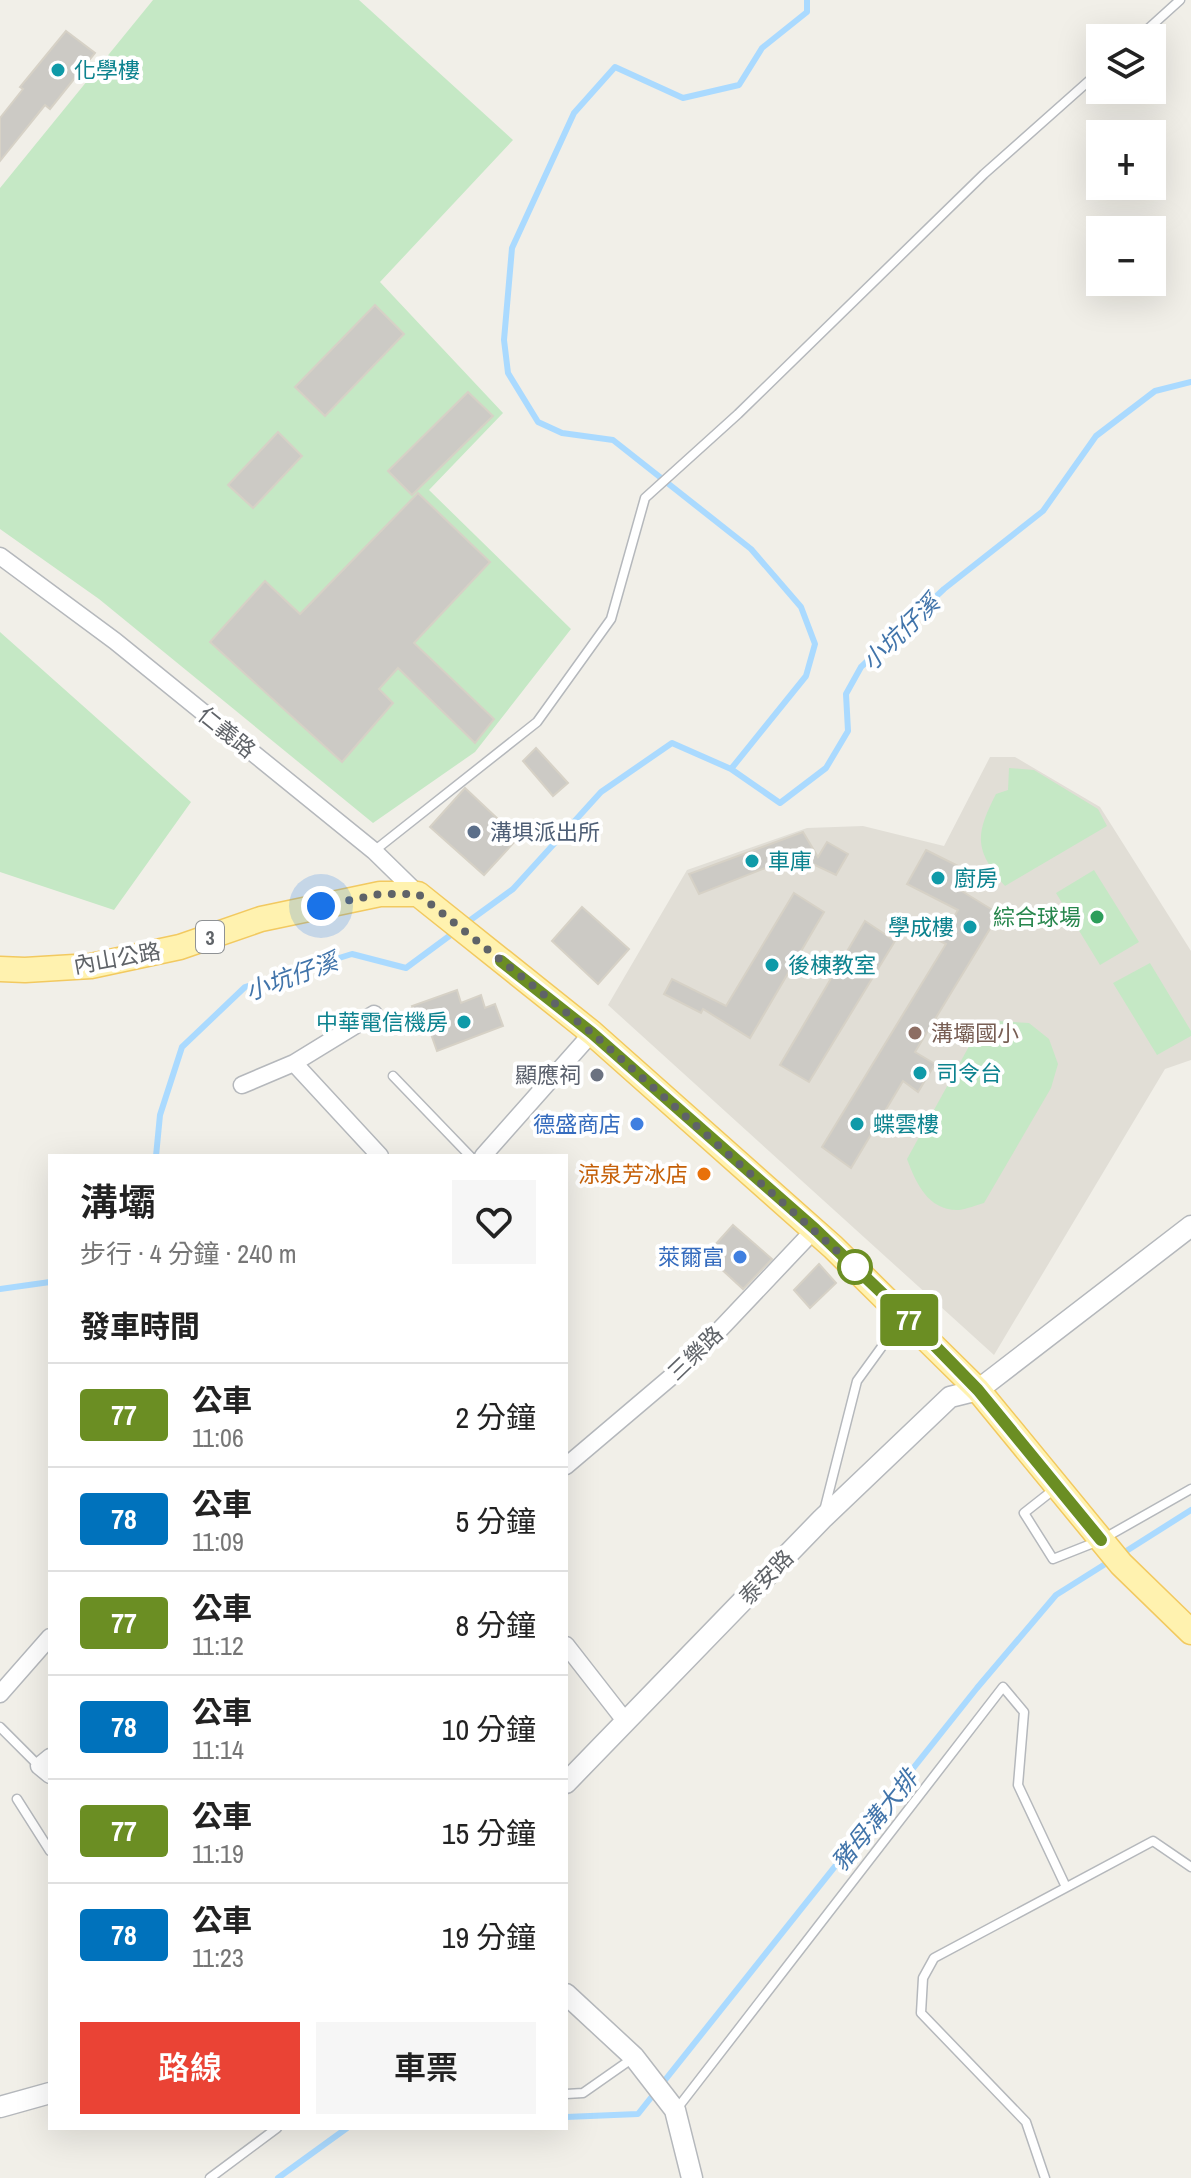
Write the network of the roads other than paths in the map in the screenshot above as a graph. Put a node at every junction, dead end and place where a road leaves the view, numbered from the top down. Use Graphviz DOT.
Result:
graph roads {
  1 [pos="1180,0"];
  2 [pos="1153,24"];
  3 [pos="1086,83"];
  4 [pos="0,556"];
  5 [pos="374,851"];
  6 [pos="418,894"];
  7 [pos="0,969"];
  8 [pos="374,1014"];
  9 [pos="592,1033"];
  10 [pos="294,1063"];
  11 [pos="393,1076"];
  12 [pos="242,1085"];
  13 [pos="378,1154"];
  14 [pos="468,1154"];
  15 [pos="485,1154"];
  16 [pos="1191,1226"];
  17 [pos="815,1229"];
  18 [pos="905,1315"];
  19 [pos="978,1390"];
  20 [pos="568,1461"];
  21 [pos="1057,1487"];
  22 [pos="1191,1489"];
  23 [pos="822,1519"];
  24 [pos="1101,1540"];
  25 [pos="1159,1602"];
  26 [pos="1191,1615"];
  27 [pos="1191,1632"];
  28 [pos="48,1639"];
  29 [pos="568,1648"];
  30 [pos="0,1694"];
  31 [pos="626,1722"];
  32 [pos="0,1727"];
  33 [pos="46,1766"];
  34 [pos="568,1781"];
  35 [pos="17,1799"];
  36 [pos="48,1848"];
  37 [pos="1191,1867"];
  38 [pos="1066,1887"];
  39 [pos="568,1996"];
  40 [pos="637,2060"];
  41 [pos="48,2094"];
  42 [pos="568,2094"];
  43 [pos="672,2106"];
  44 [pos="0,2107"];
  45 [pos="274,2130"];
  46 [pos="210,2178"];
  47 [pos="692,2178"];
  48 [pos="1045,2178"];
  1 -- 2 [label="lane"];
  3 -- 5 [label="lane"];
  4 -- 5 [label="street, 仁義路"];
  5 -- 6 [label="street, 仁義路"];
  6 -- 7 [label="main road, 內山公路 / 3"];
  6 -- 9 [label="main road, 仁義路"];
  8 -- 10 [label="street"];
  9 -- 15 [label="street"];
  9 -- 17 [label="main road"];
  10 -- 12 [label="street"];
  10 -- 13 [label="street"];
  11 -- 14 [label="lane"];
  16 -- 19 [label="street, 泰安路"];
  17 -- 18 [label="main road"];
  17 -- 20 [label="street, 三樂路"];
  18 -- 19 [label="main road"];
  18 -- 23 [label="lane"];
  19 -- 21 [label="main road"];
  19 -- 23 [label="street, 泰安路"];
  21 -- 24 [label="main road"];
  21 -- 24 [label="lane"];
  22 -- 24 [label="lane"];
  23 -- 31 [label="street, 泰安路"];
  24 -- 25 [label="main road"];
  25 -- 26 [label="main road"];
  25 -- 27 [label="main road"];
  28 -- 30 [label="street"];
  29 -- 31 [label="street"];
  31 -- 34 [label="street, 泰安路"];
  32 -- 33 [label="lane"];
  35 -- 36 [label="lane"];
  37 -- 38 [label="lane"];
  38 -- 43 [label="lane"];
  38 -- 48 [label="lane"];
  39 -- 40 [label="street"];
  40 -- 42 [label="lane"];
  40 -- 43 [label="street"];
  41 -- 44 [label="street"];
  43 -- 47 [label="street"];
  45 -- 46 [label="lane"];
}
